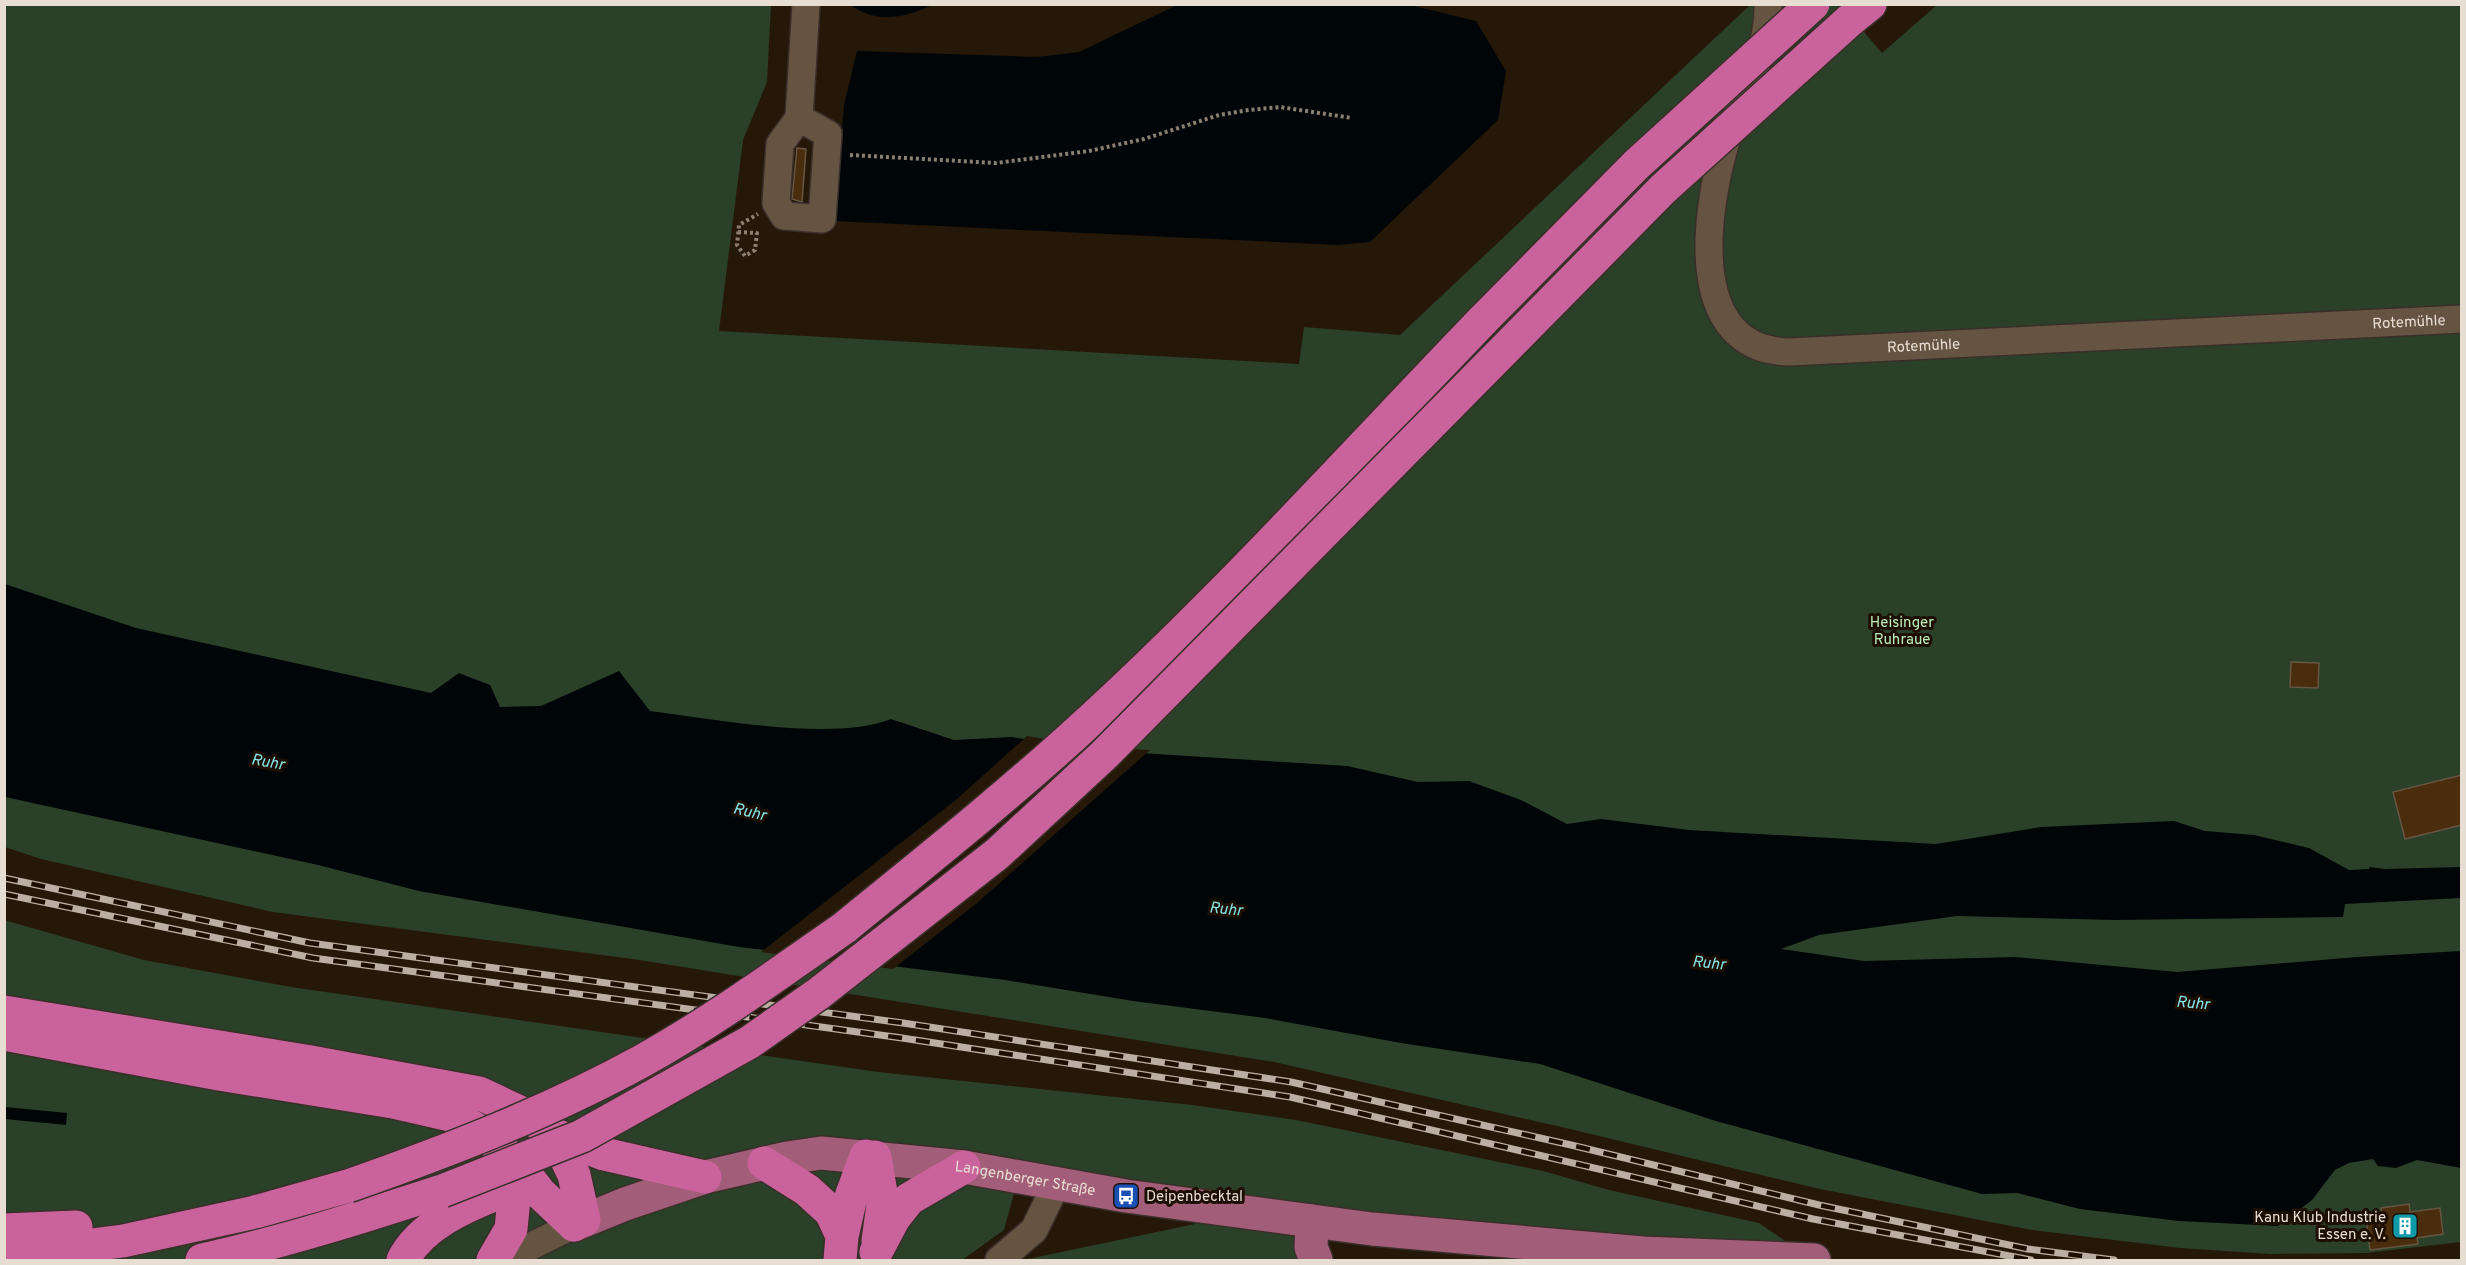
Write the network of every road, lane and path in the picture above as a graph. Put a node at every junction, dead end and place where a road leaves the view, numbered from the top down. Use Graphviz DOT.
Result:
graph roads {
  1 [pos="806,4"];
  2 [pos="1768,4"];
  3 [pos="1813,4"];
  4 [pos="1860,13"];
  5 [pos="799,118"];
  6 [pos="1352,118"];
  7 [pos="827,153"];
  8 [pos="747,220"];
  9 [pos="738,232"];
  10 [pos="2462,318"];
  11 [pos="4,1012"];
  12 [pos="4,1034"];
  13 [pos="569,1135"];
  14 [pos="870,1156"];
  15 [pos="517,1163"];
  16 [pos="764,1163"];
  17 [pos="964,1167"];
  18 [pos="705,1177"];
  19 [pos="1058,1183"];
  20 [pos="255,1212"];
  21 [pos="1312,1221"];
  22 [pos="579,1223"];
  23 [pos="4,1230"];
  24 [pos="841,1248"];
  25 [pos="4,1256"];
  26 [pos="875,1256"];
  27 [pos="1641,1257"];
  28 [pos="202,1260"];
  29 [pos="402,1260"];
  30 [pos="493,1260"];
  31 [pos="503,1260"];
  32 [pos="999,1260"];
  33 [pos="1316,1260"];
  34 [pos="1814,1260"];
  1 -- 5 [label="street"];
  2 -- 10 [label="street, Rotemühle"];
  3 -- 20 [label="highway, bridge"];
  4 -- 13 [label="highway, bridge"];
  5 -- 7 [label="street"];
  5 -- 7 [label="street"];
  6 -- 7 [label="path"];
  8 -- 9 [label="path"];
  9 -- 9 [label="path"];
  11 -- 13 [label="highway"];
  12 -- 15 [label="highway"];
  13 -- 18 [label="highway"];
  13 -- 22 [label="highway"];
  13 -- 28 [label="highway, bridge"];
  13 -- 29 [label="highway, bridge"];
  14 -- 16 [label="main road, Langenberger Straße"];
  14 -- 17 [label="main road, Langenberger Straße"];
  14 -- 24 [label="highway"];
  14 -- 26 [label="highway"];
  15 -- 22 [label="highway"];
  15 -- 30 [label="highway"];
  16 -- 18 [label="main road, Langenberger Straße"];
  16 -- 24 [label="highway"];
  17 -- 19 [label="main road, Langenberger Straße"];
  17 -- 26 [label="highway"];
  18 -- 22 [label="main road, Langenberger Straße"];
  19 -- 21 [label="main road, Langenberger Straße"];
  19 -- 32 [label="street"];
  20 -- 23 [label="highway"];
  20 -- 25 [label="highway"];
  21 -- 27 [label="main road, Langenberger Straße"];
  21 -- 33 [label="main road"];
  22 -- 31 [label="street, Langenberger Straße"];
  27 -- 34 [label="main road, Langenberger Straße"];
}
